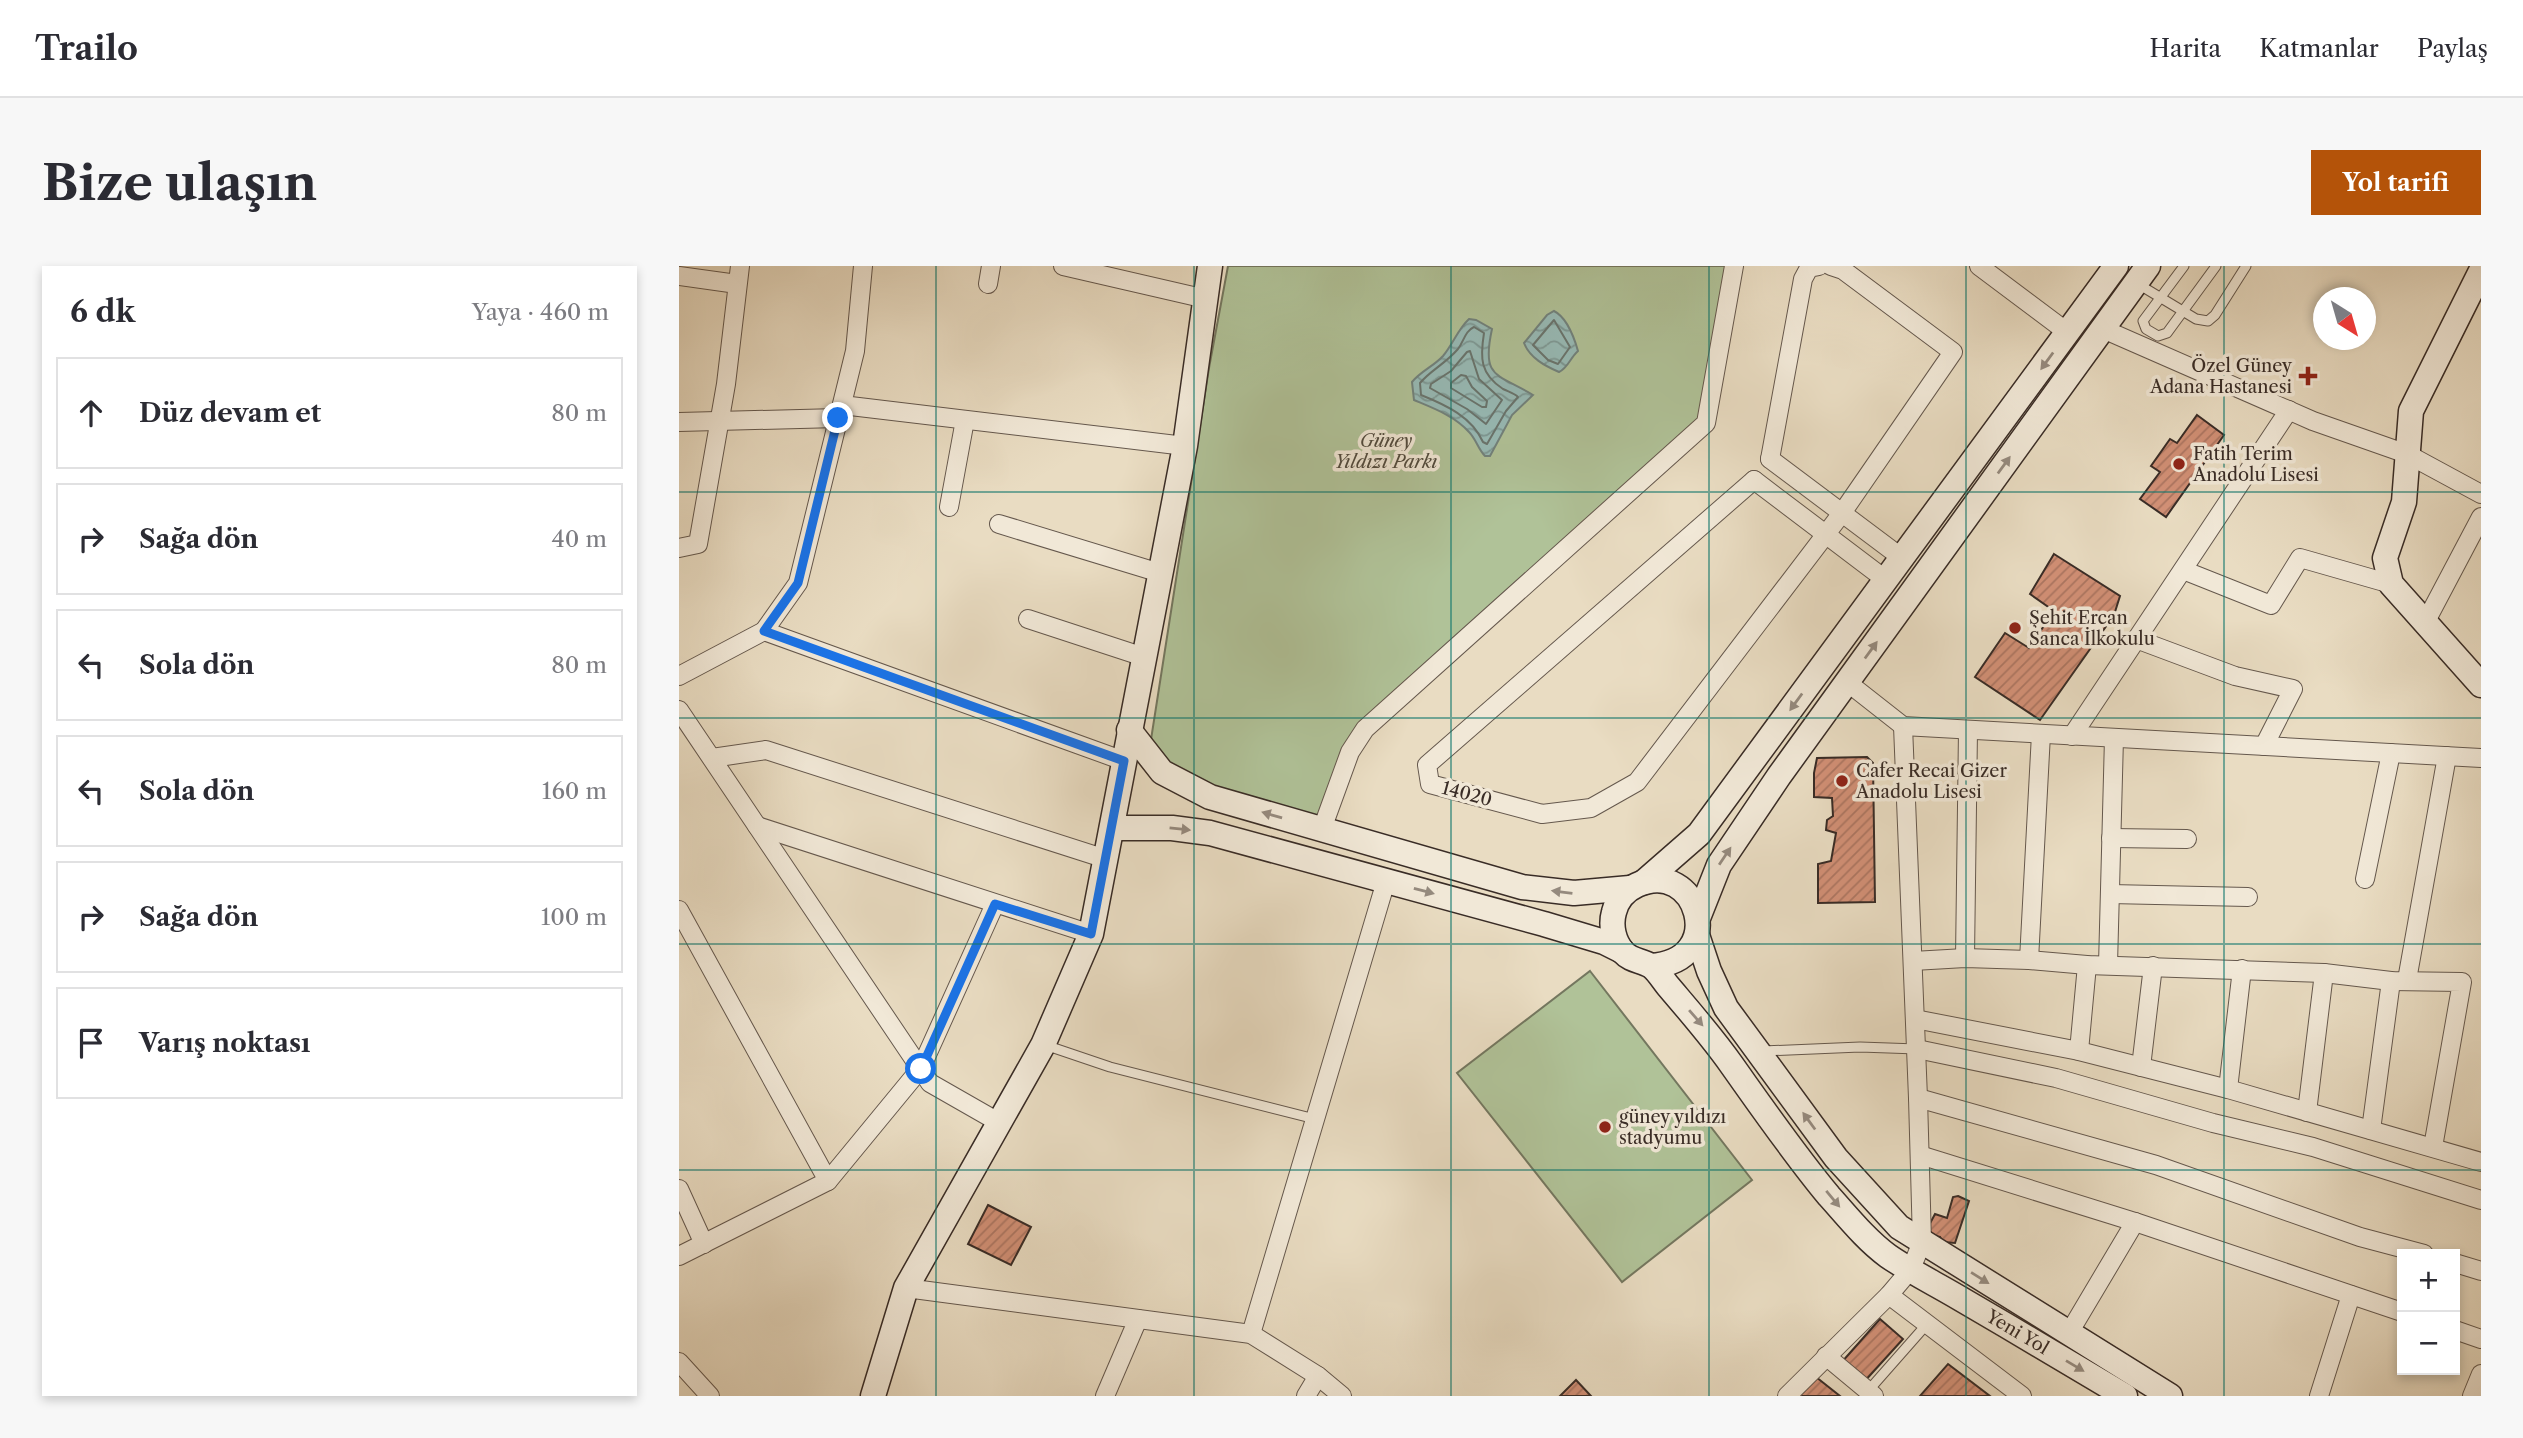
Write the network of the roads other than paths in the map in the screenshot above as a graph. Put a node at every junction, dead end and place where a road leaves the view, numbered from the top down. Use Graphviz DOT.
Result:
graph roads {
  1 [pos="740,266"];
  2 [pos="863,266"];
  3 [pos="991,266"];
  4 [pos="1063,266"];
  5 [pos="1210,266"];
  6 [pos="1734,266"];
  7 [pos="1819,266"];
  8 [pos="1831,266"];
  9 [pos="1979,266"];
  10 [pos="2116,266"];
  11 [pos="2184,266"];
  12 [pos="2216,266"];
  13 [pos="2246,266"];
  14 [pos="2481,271"];
  15 [pos="2142,274"];
  16 [pos="679,276"];
  17 [pos="737,284"];
  18 [pos="988,284"];
  19 [pos="2160,298"];
  20 [pos="1206,299"];
  21 [pos="2182,311"];
  22 [pos="2102,329"];
  23 [pos="2067,332"];
  24 [pos="2289,410"];
  25 [pos="840,412"];
  26 [pos="965,420"];
  27 [pos="719,421"];
  28 [pos="679,422"];
  29 [pos="1185,446"];
  30 [pos="2407,454"];
  31 [pos="1770,459"];
  32 [pos="1754,480"];
  33 [pos="2481,494"];
  34 [pos="949,507"];
  35 [pos="1842,513"];
  36 [pos="2481,517"];
  37 [pos="999,524"];
  38 [pos="1825,534"];
  39 [pos="679,548"];
  40 [pos="1902,558"];
  41 [pos="2183,569"];
  42 [pos="1160,573"];
  43 [pos="1886,580"];
  44 [pos="2391,584"];
  45 [pos="1028,620"];
  46 [pos="2425,623"];
  47 [pos="764,631"];
  48 [pos="2136,639"];
  49 [pos="1144,657"];
  50 [pos="679,676"];
  51 [pos="1847,682"];
  52 [pos="2481,685"];
  53 [pos="679,710"];
  54 [pos="1903,726"];
  55 [pos="1129,730"];
  56 [pos="1968,730"];
  57 [pos="2041,734"];
  58 [pos="2072,736"];
  59 [pos="2114,738"];
  60 [pos="2264,746"];
  61 [pos="2391,753"];
  62 [pos="2447,756"];
  63 [pos="712,758"];
  64 [pos="2481,758"];
  65 [pos="1124,761"];
  66 [pos="757,826"];
  67 [pos="1112,828"];
  68 [pos="1321,829"];
  69 [pos="2112,838"];
  70 [pos="2187,839"];
  71 [pos="1107,859"];
  72 [pos="2365,878"];
  73 [pos="1386,881"];
  74 [pos="1637,885"];
  75 [pos="2110,894"];
  76 [pos="2248,897"];
  77 [pos="995,904"];
  78 [pos="679,910"];
  79 [pos="1698,927"];
  80 [pos="1091,934"];
  81 [pos="1622,951"];
  82 [pos="1965,958"];
  83 [pos="2029,960"];
  84 [pos="1913,961"];
  85 [pos="2087,965"];
  86 [pos="2108,965"];
  87 [pos="1651,966"];
  88 [pos="2153,966"];
  89 [pos="2242,969"];
  90 [pos="2324,973"];
  91 [pos="2399,981"];
  92 [pos="1915,1019"];
  93 [pos="1043,1045"];
  94 [pos="1917,1049"];
  95 [pos="2079,1051"];
  96 [pos="1758,1052"];
  97 [pos="2141,1067"];
  98 [pos="921,1069"];
  99 [pos="2228,1089"];
  100 [pos="1919,1098"];
  101 [pos="2307,1112"];
  102 [pos="1315,1119"];
  103 [pos="1000,1123"];
  104 [pos="2371,1130"];
  105 [pos="2433,1147"];
  106 [pos="1920,1155"];
  107 [pos="2481,1162"];
  108 [pos="828,1181"];
  109 [pos="679,1189"];
  110 [pos="2481,1200"];
  111 [pos="2136,1222"];
  112 [pos="1922,1242"];
  113 [pos="704,1244"];
  114 [pos="2405,1249"];
  115 [pos="679,1256"];
  116 [pos="2460,1265"];
  117 [pos="1911,1269"];
  118 [pos="2481,1271"];
  119 [pos="906,1288"];
  120 [pos="1889,1295"];
  121 [pos="2351,1295"];
  122 [pos="2397,1310"];
  123 [pos="1137,1319"];
  124 [pos="1927,1324"];
  125 [pos="2460,1332"];
  126 [pos="2069,1333"];
  127 [pos="1251,1334"];
  128 [pos="2481,1339"];
  129 [pos="1826,1356"];
  130 [pos="679,1362"];
  131 [pos="2481,1374"];
  132 [pos="1318,1376"];
  133 [pos="1871,1393"];
  134 [pos="710,1396"];
  135 [pos="873,1396"];
  136 [pos="1105,1396"];
  137 [pos="1305,1396"];
  138 [pos="1342,1396"];
  139 [pos="1787,1396"];
  140 [pos="2022,1396"];
  141 [pos="2125,1396"];
  142 [pos="2170,1396"];
  143 [pos="2319,1396"];
  144 [pos="2472,1396"];
  1 -- 17 [label="street"];
  2 -- 25 [label="street"];
  3 -- 18 [label="street"];
  4 -- 20 [label="street"];
  5 -- 20 [label="main road"];
  6 -- 68 [label="street"];
  7 -- 31 [label="street"];
  8 -- 35 [label="street"];
  9 -- 23 [label="street"];
  10 -- 23 [label="main road"];
  11 -- 19 [label="lane"];
  12 -- 21 [label="lane"];
  13 -- 21 [label="lane"];
  14 -- 30 [label="main road"];
  15 -- 19 [label="lane"];
  15 -- 22 [label="main road"];
  16 -- 17 [label="street"];
  17 -- 27 [label="street"];
  19 -- 21 [label="lane"];
  19 -- 21 [label="lane"];
  20 -- 29 [label="main road"];
  22 -- 24 [label="street"];
  51 -- 22 [label="main road, one-way"];
  23 -- 40 [label="main road, one-way"];
  24 -- 30 [label="street"];
  24 -- 41 [label="street"];
  25 -- 26 [label="street"];
  25 -- 27 [label="street"];
  25 -- 47 [label="street"];
  26 -- 29 [label="street"];
  26 -- 34 [label="street"];
  27 -- 28 [label="street"];
  27 -- 39 [label="street"];
  29 -- 42 [label="main road"];
  30 -- 33 [label="street"];
  30 -- 44 [label="main road"];
  31 -- 32 [label="street"];
  31 -- 35 [label="street"];
  32 -- 38 [label="street"];
  32 -- 38 [label="street, 14020"];
  35 -- 38 [label="street"];
  35 -- 40 [label="street"];
  36 -- 46 [label="street"];
  37 -- 42 [label="street"];
  38 -- 43 [label="street"];
  40 -- 43 [label="main road"];
  41 -- 44 [label="street"];
  41 -- 48 [label="street"];
  42 -- 49 [label="main road"];
  43 -- 74 [label="main road, one-way"];
  44 -- 46 [label="main road"];
  45 -- 49 [label="street"];
  46 -- 52 [label="main road"];
  47 -- 50 [label="street"];
  47 -- 65 [label="street"];
  48 -- 58 [label="street"];
  48 -- 60 [label="street"];
  49 -- 55 [label="main road"];
  51 -- 54 [label="street"];
  79 -- 51 [label="main road, one-way"];
  53 -- 63 [label="street"];
  54 -- 56 [label="street"];
  54 -- 84 [label="street"];
  55 -- 65 [label="main road"];
  68 -- 55 [label="main road, one-way"];
  56 -- 57 [label="street"];
  56 -- 82 [label="street"];
  57 -- 58 [label="street"];
  57 -- 83 [label="street"];
  58 -- 59 [label="street"];
  59 -- 60 [label="street"];
  59 -- 69 [label="street"];
  60 -- 61 [label="street"];
  61 -- 62 [label="street"];
  61 -- 72 [label="street"];
  62 -- 64 [label="street"];
  62 -- 91 [label="street"];
  63 -- 66 [label="street"];
  63 -- 71 [label="street"];
  65 -- 67 [label="main road"];
  66 -- 77 [label="street"];
  66 -- 98 [label="street"];
  67 -- 71 [label="main road"];
  67 -- 73 [label="main road, one-way"];
  74 -- 68 [label="main road, one-way"];
  69 -- 70 [label="street"];
  69 -- 75 [label="street"];
  71 -- 80 [label="main road"];
  73 -- 81 [label="main road, one-way"];
  73 -- 102 [label="street"];
  74 -- 79 [label="main road"];
  74 -- 81 [label="main road"];
  75 -- 76 [label="street"];
  75 -- 86 [label="street"];
  77 -- 80 [label="street"];
  77 -- 98 [label="street"];
  78 -- 108 [label="street"];
  79 -- 87 [label="main road"];
  79 -- 96 [label="main road"];
  80 -- 93 [label="main road"];
  81 -- 87 [label="main road"];
  82 -- 83 [label="street"];
  82 -- 84 [label="street"];
  83 -- 85 [label="street"];
  84 -- 92 [label="street"];
  85 -- 86 [label="street"];
  85 -- 95 [label="street"];
  86 -- 88 [label="street"];
  87 -- 117 [label="main road, Yeni Yol, one-way"];
  88 -- 89 [label="street"];
  88 -- 97 [label="street"];
  89 -- 90 [label="street"];
  89 -- 99 [label="street"];
  90 -- 91 [label="street"];
  90 -- 101 [label="street"];
  91 -- 104 [label="street"];
  91 -- 105 [label="street"];
  92 -- 94 [label="street"];
  92 -- 95 [label="street"];
  93 -- 102 [label="lane"];
  93 -- 103 [label="main road"];
  94 -- 96 [label="lane"];
  94 -- 100 [label="street"];
  94 -- 110 [label="street"];
  95 -- 97 [label="street"];
  112 -- 96 [label="main road, one-way"];
  97 -- 99 [label="street"];
  98 -- 103 [label="street"];
  98 -- 108 [label="street"];
  99 -- 101 [label="street"];
  100 -- 106 [label="street"];
  100 -- 114 [label="street"];
  101 -- 104 [label="street"];
  102 -- 127 [label="street"];
  103 -- 119 [label="main road"];
  104 -- 105 [label="street"];
  105 -- 107 [label="street"];
  106 -- 111 [label="street"];
  106 -- 112 [label="street"];
  108 -- 113 [label="street"];
  109 -- 113 [label="street"];
  111 -- 121 [label="street"];
  111 -- 126 [label="street"];
  112 -- 117 [label="street"];
  112 -- 126 [label="main road, one-way"];
  113 -- 115 [label="street"];
  116 -- 118 [label="street"];
  117 -- 120 [label="street"];
  117 -- 141 [label="main road, Yeni Yol, one-way"];
  119 -- 123 [label="street"];
  119 -- 135 [label="main road"];
  120 -- 124 [label="street"];
  120 -- 129 [label="street"];
  121 -- 122 [label="street"];
  121 -- 143 [label="street"];
  123 -- 127 [label="street"];
  123 -- 136 [label="street"];
  124 -- 133 [label="lane"];
  124 -- 140 [label="street"];
  125 -- 128 [label="street"];
  126 -- 142 [label="main road"];
  127 -- 132 [label="street"];
  129 -- 133 [label="street"];
  129 -- 139 [label="street"];
  130 -- 134 [label="street"];
  131 -- 144 [label="street"];
  132 -- 137 [label="street"];
  132 -- 138 [label="street"];
}
